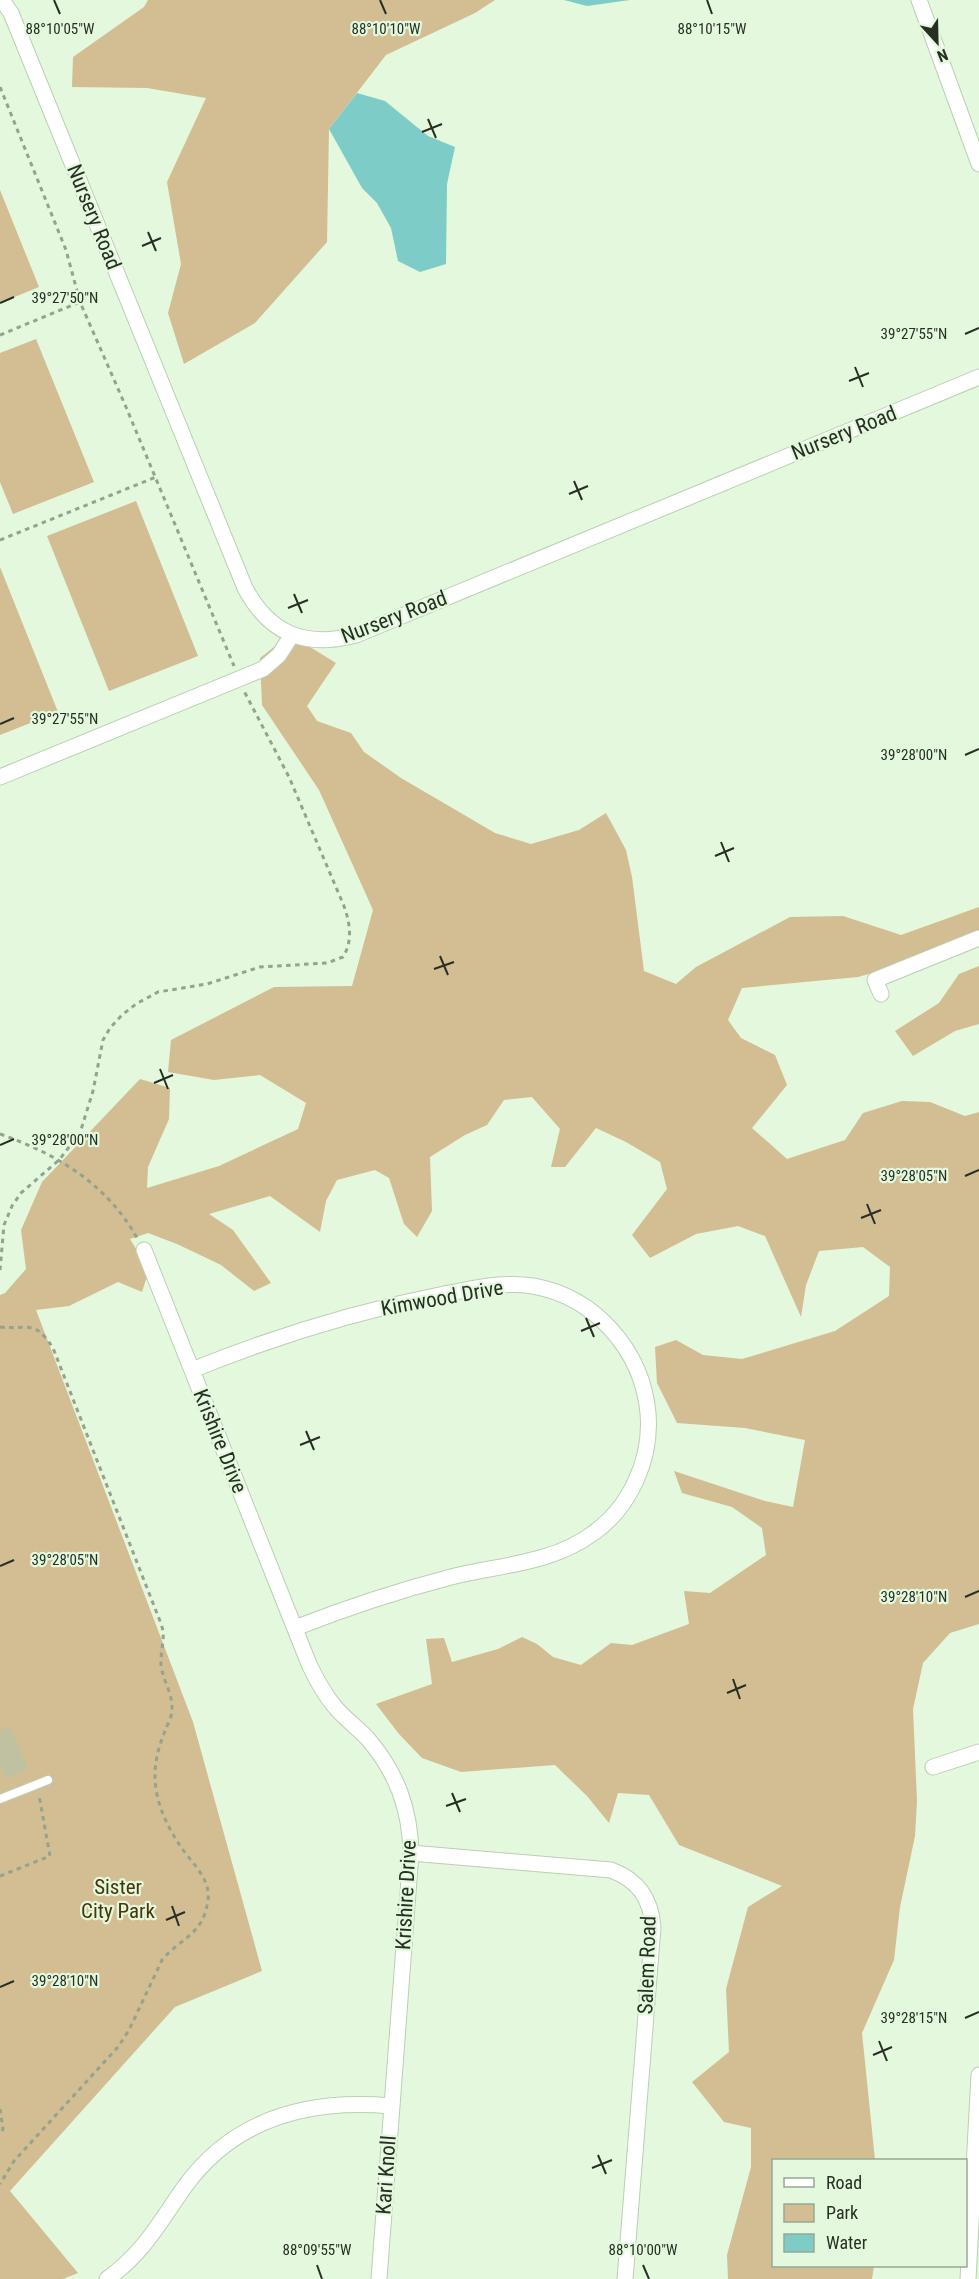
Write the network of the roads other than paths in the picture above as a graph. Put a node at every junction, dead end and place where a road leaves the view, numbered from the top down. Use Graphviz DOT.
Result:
graph roads {
  1 [pos="2,0"];
  2 [pos="919,0"];
  3 [pos="979,164"];
  4 [pos="979,377"];
  5 [pos="292,634"];
  6 [pos="0,777"];
  7 [pos="979,938"];
  8 [pos="881,994"];
  9 [pos="144,1250"];
  10 [pos="192,1370"];
  11 [pos="295,1628"];
  12 [pos="979,1752"];
  13 [pos="933,1767"];
  14 [pos="48,1780"];
  15 [pos="0,1799"];
  16 [pos="411,1853"];
  17 [pos="979,2076"];
  18 [pos="391,2106"];
  19 [pos="107,2279"];
  20 [pos="379,2279"];
  21 [pos="625,2279"];
  22 [pos="968,2279"];
  1 -- 5 [label="street, Nursery Road"];
  2 -- 3 [label="street"];
  4 -- 5 [label="street, Nursery Road"];
  5 -- 6 [label="street"];
  7 -- 8 [label="street"];
  9 -- 10 [label="street, Krishire Drive"];
  10 -- 11 [label="street, Krishire Drive"];
  10 -- 11 [label="street, Kimwood Drive"];
  11 -- 16 [label="street, Krishire Drive"];
  12 -- 13 [label="street"];
  14 -- 15 [label="lane"];
  16 -- 18 [label="street, Krishire Drive"];
  16 -- 21 [label="street, Salem Road"];
  17 -- 22 [label="street"];
  18 -- 19 [label="street"];
  18 -- 20 [label="street, Kari Knoll"];
}
